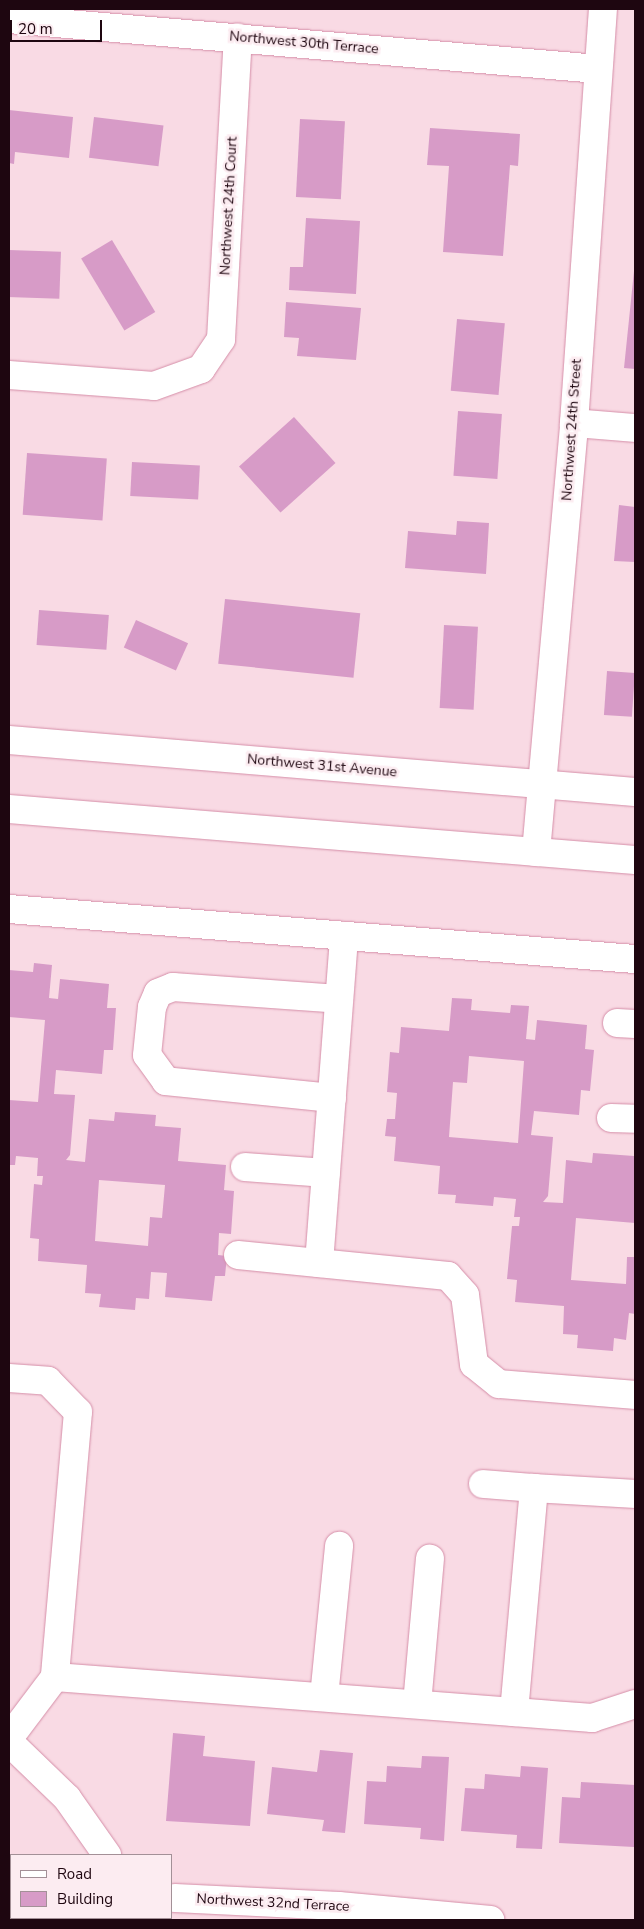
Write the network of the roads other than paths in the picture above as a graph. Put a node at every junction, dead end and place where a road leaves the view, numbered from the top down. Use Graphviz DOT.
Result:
graph roads {
  1 [pos="603,9"];
  2 [pos="9,19"];
  3 [pos="238,37"];
  4 [pos="598,69"];
  5 [pos="9,375"];
  6 [pos="574,423"];
  7 [pos="635,428"];
  8 [pos="9,740"];
  9 [pos="543,784"];
  10 [pos="635,792"];
  11 [pos="9,809"];
  12 [pos="536,852"];
  13 [pos="635,860"];
  14 [pos="9,909"];
  15 [pos="344,936"];
  16 [pos="635,959"];
  17 [pos="339,998"];
  18 [pos="332,1098"];
  19 [pos="245,1167"];
  20 [pos="326,1173"];
  21 [pos="238,1255"];
  22 [pos="319,1263"];
  23 [pos="9,1378"];
  24 [pos="635,1395"];
  25 [pos="483,1484"];
  26 [pos="534,1488"];
  27 [pos="635,1494"];
  28 [pos="339,1546"];
  29 [pos="430,1559"];
  30 [pos="55,1676"];
  31 [pos="324,1697"];
  32 [pos="417,1704"];
  33 [pos="635,1704"];
  34 [pos="514,1712"];
  35 [pos="9,1740"];
  36 [pos="106,1854"];
  37 [pos="175,1898"];
  38 [pos="339,1913"];
  39 [pos="490,1920"];
  1 -- 4 [label="street, Northwest 24th Street"];
  2 -- 3 [label="street, Northwest 30th Terrace"];
  3 -- 4 [label="street, Northwest 30th Terrace"];
  3 -- 5 [label="street, Northwest 24th Court"];
  4 -- 6 [label="street, Northwest 24th Street"];
  6 -- 7 [label="street"];
  6 -- 9 [label="street, Northwest 24th Street"];
  8 -- 9 [label="street, Northwest 31st Avenue"];
  9 -- 10 [label="street, Northwest 31st Avenue"];
  9 -- 12 [label="street, Northwest 24th Street"];
  11 -- 12 [label="street"];
  12 -- 13 [label="street"];
  14 -- 15 [label="street"];
  15 -- 16 [label="street"];
  15 -- 17 [label="street"];
  17 -- 18 [label="street"];
  17 -- 18 [label="street"];
  18 -- 20 [label="street"];
  19 -- 20 [label="street"];
  20 -- 22 [label="street"];
  21 -- 22 [label="street"];
  22 -- 24 [label="street"];
  23 -- 30 [label="street"];
  25 -- 26 [label="street"];
  26 -- 27 [label="street"];
  26 -- 34 [label="street"];
  28 -- 31 [label="street"];
  29 -- 32 [label="street"];
  30 -- 31 [label="street"];
  30 -- 35 [label="street"];
  31 -- 32 [label="street"];
  32 -- 34 [label="street"];
  33 -- 34 [label="street"];
  35 -- 36 [label="street"];
  37 -- 38 [label="street, Northwest 32nd Terrace"];
  38 -- 39 [label="street, Northwest 32nd Terrace"];
}
